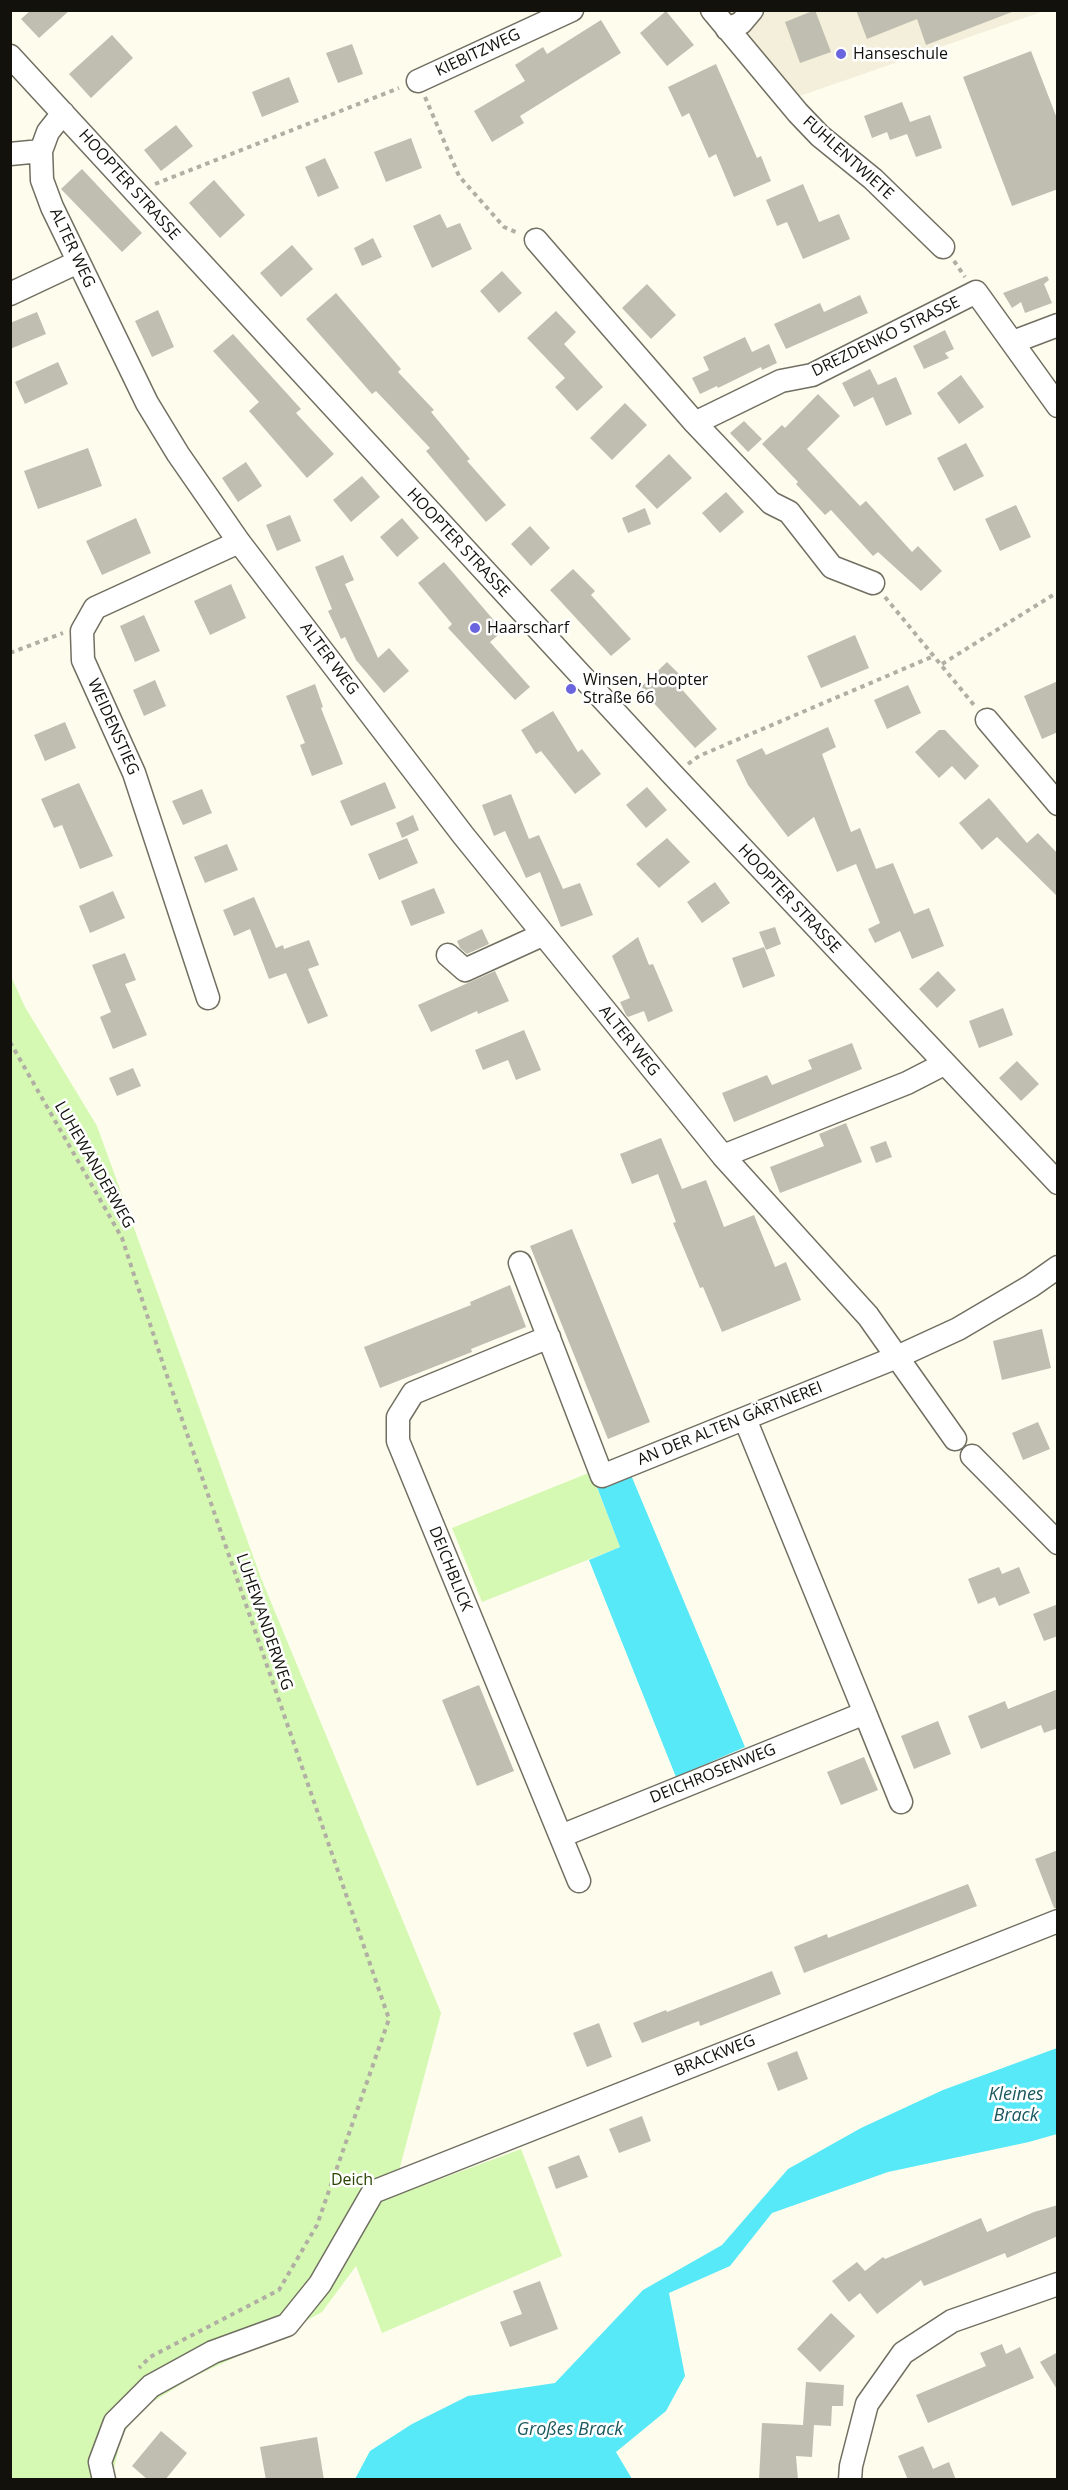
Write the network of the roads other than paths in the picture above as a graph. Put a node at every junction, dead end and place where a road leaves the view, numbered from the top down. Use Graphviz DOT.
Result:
graph roads {
  1 [pos="572,10"];
  2 [pos="712,10"];
  3 [pos="752,10"];
  4 [pos="727,29"];
  5 [pos="10,56"];
  6 [pos="418,81"];
  7 [pos="63,113"];
  8 [pos="41,151"];
  9 [pos="10,154"];
  10 [pos="536,240"];
  11 [pos="943,247"];
  12 [pos="78,262"];
  13 [pos="10,294"];
  14 [pos="1058,325"];
  15 [pos="1013,342"];
  16 [pos="1058,406"];
  17 [pos="695,423"];
  18 [pos="239,542"];
  19 [pos="873,583"];
  20 [pos="987,720"];
  21 [pos="1058,804"];
  22 [pos="542,935"];
  23 [pos="448,955"];
  24 [pos="208,998"];
  25 [pos="944,1064"];
  26 [pos="723,1156"];
  27 [pos="1058,1183"];
  28 [pos="520,1263"];
  29 [pos="1058,1267"];
  30 [pos="549,1337"];
  31 [pos="897,1357"];
  32 [pos="745,1419"];
  33 [pos="955,1439"];
  34 [pos="972,1456"];
  35 [pos="1058,1543"];
  36 [pos="865,1713"];
  37 [pos="901,1802"];
  38 [pos="561,1836"];
  39 [pos="579,1881"];
  40 [pos="1058,1921"];
  41 [pos="1058,2284"];
  42 [pos="104,2480"];
  43 [pos="850,2480"];
  1 -- 6 [label="street, KIEBITZWEG"];
  2 -- 4 [label="street, FUHLENTWIETE"];
  3 -- 4 [label="street"];
  4 -- 11 [label="street, FUHLENTWIETE"];
  5 -- 7 [label="street, HOOPTER STRASSE"];
  7 -- 8 [label="street, ALTER WEG"];
  7 -- 25 [label="street, HOOPTER STRASSE"];
  8 -- 9 [label="street"];
  8 -- 12 [label="street, ALTER WEG"];
  10 -- 17 [label="street"];
  12 -- 13 [label="street"];
  12 -- 18 [label="street, ALTER WEG"];
  14 -- 15 [label="street"];
  15 -- 16 [label="street"];
  15 -- 17 [label="street, DREZDENKO STRASSE"];
  17 -- 19 [label="street"];
  18 -- 22 [label="street, ALTER WEG"];
  18 -- 24 [label="street, WEIDENSTIEG"];
  20 -- 21 [label="street"];
  22 -- 23 [label="street"];
  22 -- 26 [label="street, ALTER WEG"];
  25 -- 26 [label="street"];
  25 -- 27 [label="street, HOOPTER STRASSE"];
  26 -- 31 [label="street, ALTER WEG"];
  28 -- 30 [label="street, AN DER ALTEN GÄRTNEREI"];
  29 -- 31 [label="street, AN DER ALTEN GÄRTNEREI"];
  30 -- 32 [label="street, AN DER ALTEN GÄRTNEREI"];
  30 -- 38 [label="street, DEICHBLICK"];
  31 -- 32 [label="street, AN DER ALTEN GÄRTNEREI"];
  31 -- 33 [label="street, ALTER WEG"];
  32 -- 36 [label="street"];
  34 -- 35 [label="street"];
  36 -- 37 [label="street"];
  36 -- 38 [label="street, DEICHROSENWEG"];
  38 -- 39 [label="street, DEICHBLICK"];
  40 -- 42 [label="street, BRACKWEG"];
  41 -- 43 [label="street"];
}
